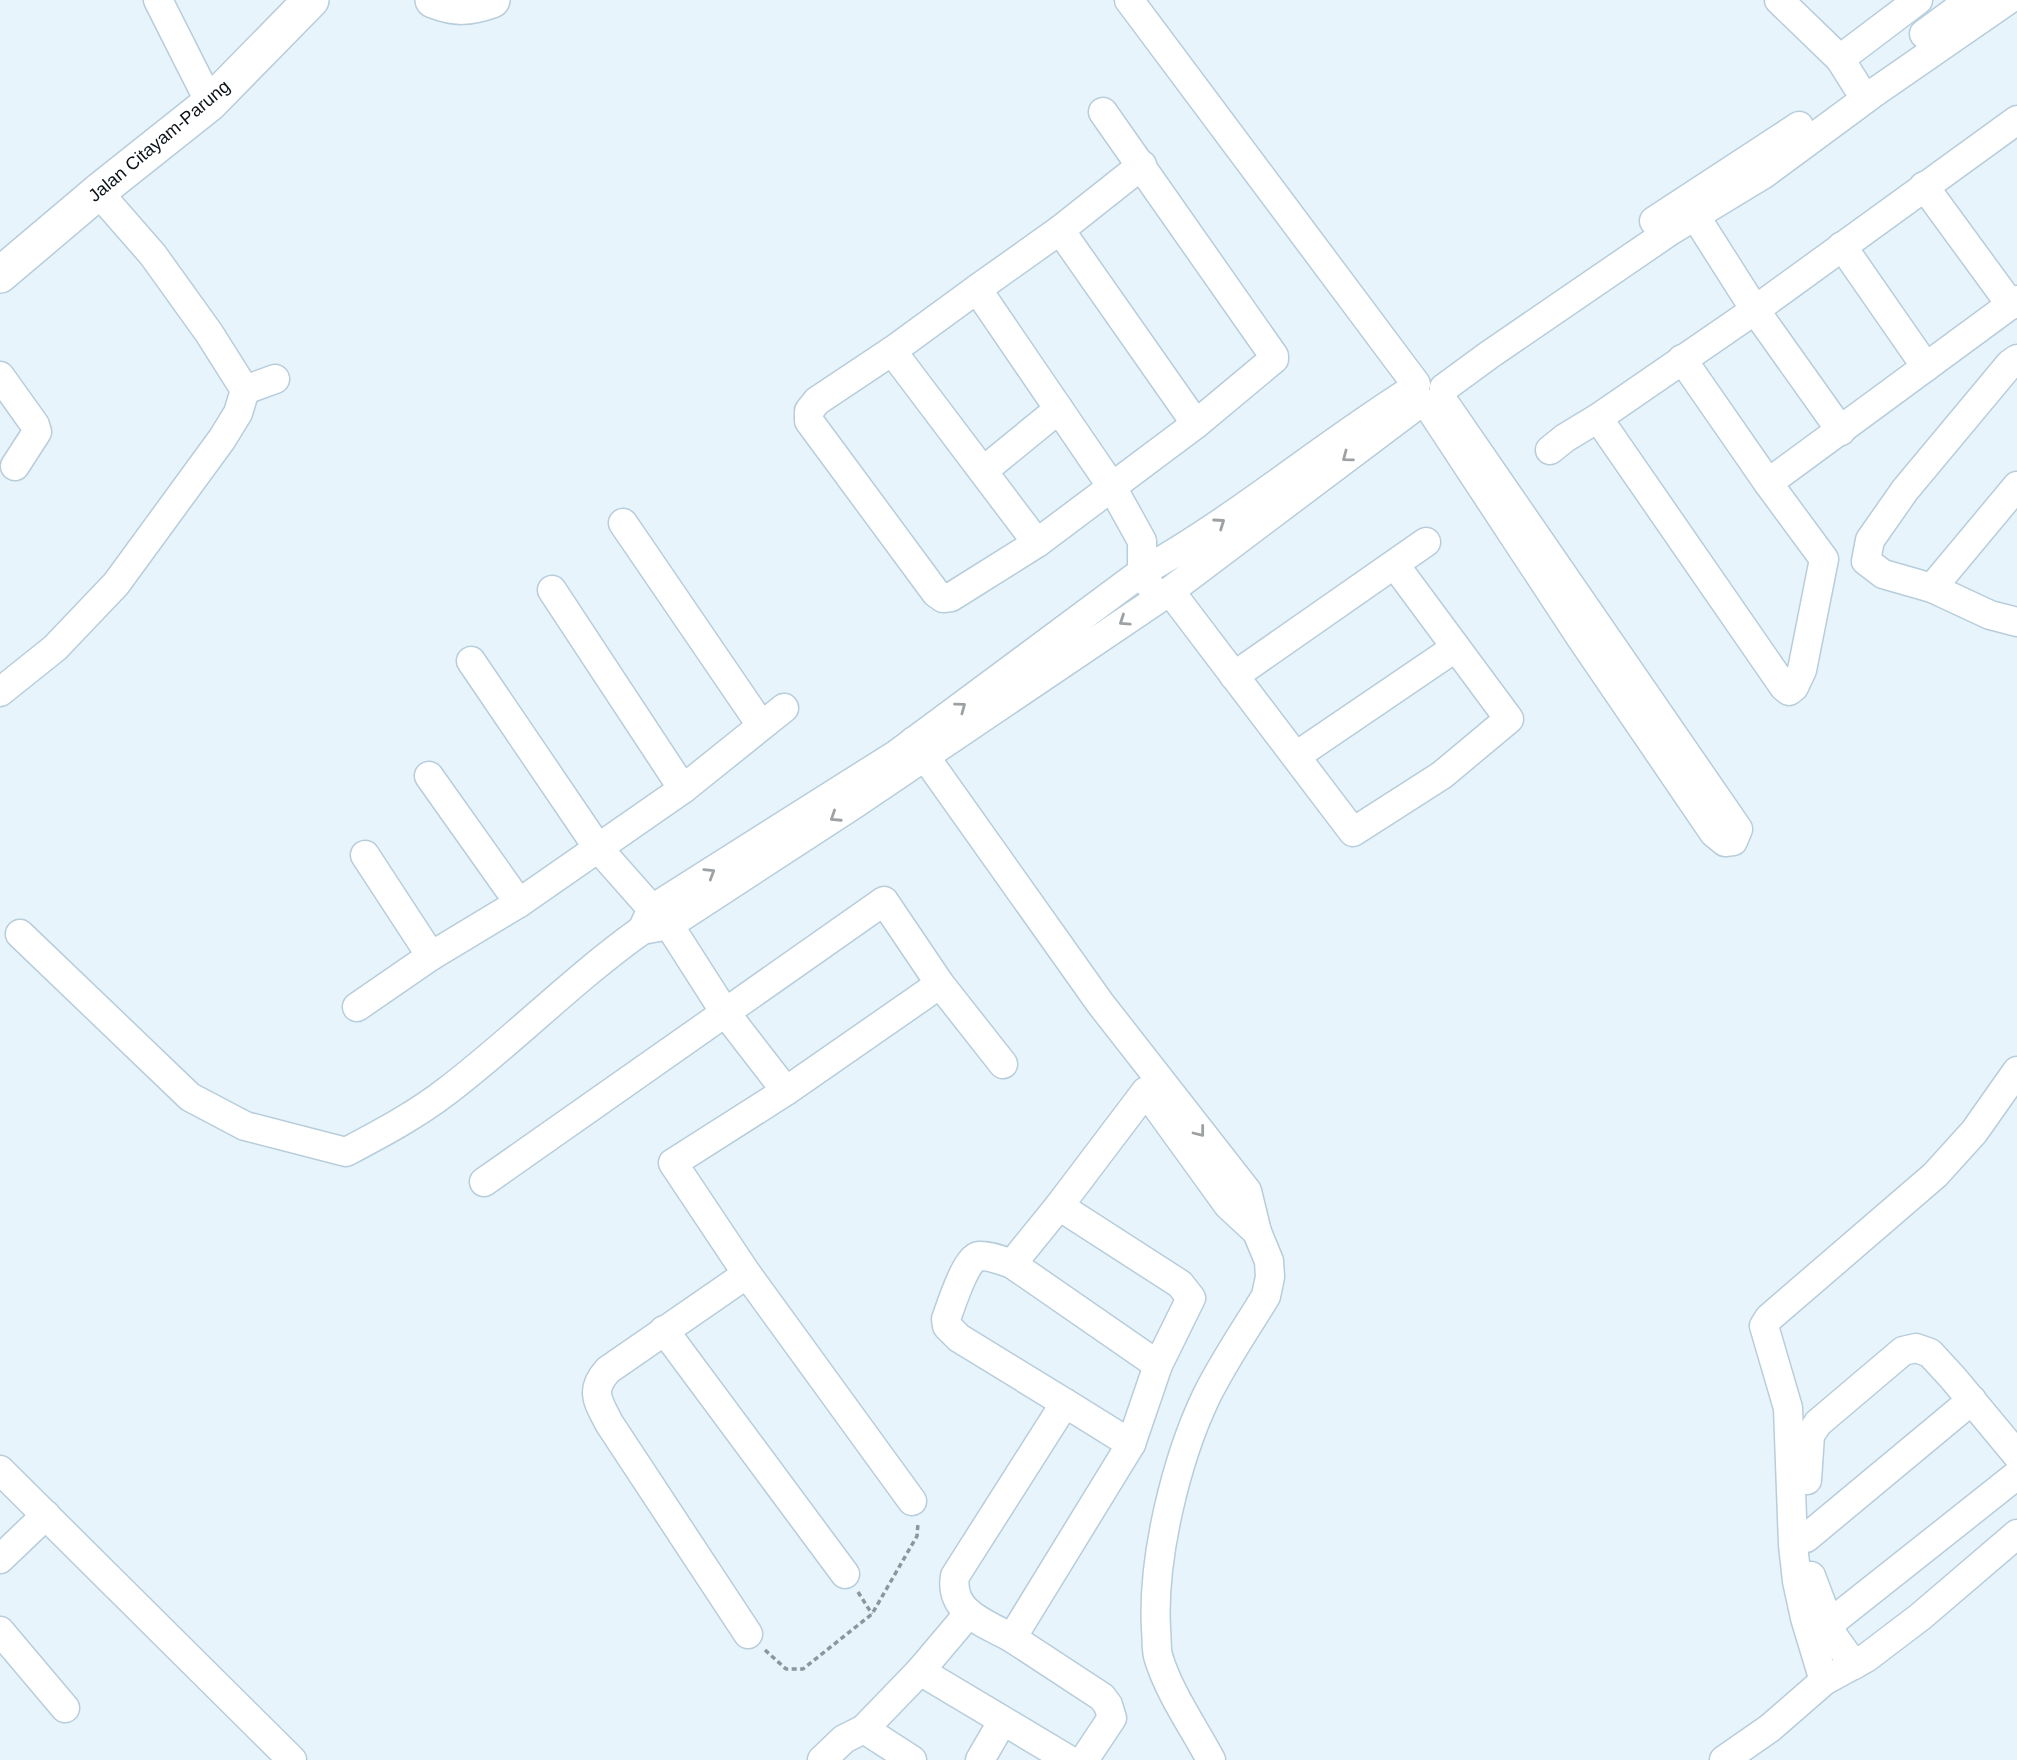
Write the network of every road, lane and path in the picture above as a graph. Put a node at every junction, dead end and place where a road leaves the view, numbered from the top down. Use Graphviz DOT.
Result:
graph roads {
  1 [pos="158,0"];
  2 [pos="311,0"];
  3 [pos="433,0"];
  4 [pos="492,0"];
  5 [pos="1129,0"];
  6 [pos="1153,0"];
  7 [pos="1779,0"];
  8 [pos="1919,0"];
  9 [pos="1970,0"];
  10 [pos="2008,0"];
  11 [pos="1840,59"];
  12 [pos="1857,86"];
  13 [pos="210,103"];
  14 [pos="1103,112"];
  15 [pos="2014,130"];
  16 [pos="1142,165"];
  17 [pos="1924,186"];
  18 [pos="98,192"];
  19 [pos="1691,209"];
  20 [pos="1060,230"];
  21 [pos="1842,246"];
  22 [pos="0,275"];
  23 [pos="976,289"];
  24 [pos="2014,302"];
  25 [pos="1755,310"];
  26 [pos="892,351"];
  27 [pos="1682,359"];
  28 [pos="2017,359"];
  29 [pos="1926,367"];
  30 [pos="0,376"];
  31 [pos="275,379"];
  32 [pos="1428,389"];
  33 [pos="245,390"];
  34 [pos="1059,409"];
  35 [pos="1598,418"];
  36 [pos="1196,424"];
  37 [pos="1841,431"];
  38 [pos="1550,450"];
  39 [pos="15,466"];
  40 [pos="982,471"];
  41 [pos="1768,483"];
  42 [pos="2017,486"];
  43 [pos="1112,487"];
  44 [pos="624,523"];
  45 [pos="1142,541"];
  46 [pos="1426,542"];
  47 [pos="1037,543"];
  48 [pos="1188,560"];
  49 [pos="1395,565"];
  50 [pos="1142,572"];
  51 [pos="1932,588"];
  52 [pos="552,590"];
  53 [pos="1164,595"];
  54 [pos="2017,622"];
  55 [pos="1455,648"];
  56 [pos="471,661"];
  57 [pos="1234,676"];
  58 [pos="0,692"];
  59 [pos="784,708"];
  60 [pos="761,725"];
  61 [pos="911,755"];
  62 [pos="1296,756"];
  63 [pos="429,776"];
  64 [pos="683,789"];
  65 [pos="598,848"];
  66 [pos="365,856"];
  67 [pos="519,903"];
  68 [pos="654,921"];
  69 [pos="20,934"];
  70 [pos="431,956"];
  71 [pos="940,984"];
  72 [pos="357,1007"];
  73 [pos="724,1011"];
  74 [pos="1003,1064"];
  75 [pos="2017,1071"];
  76 [pos="786,1091"];
  77 [pos="1146,1091"];
  78 [pos="484,1182"];
  79 [pos="1059,1206"];
  80 [pos="1258,1232"];
  81 [pos="1012,1264"];
  82 [pos="747,1274"];
  83 [pos="664,1330"];
  84 [pos="1158,1366"];
  85 [pos="1972,1400"];
  86 [pos="1065,1403"];
  87 [pos="1131,1444"];
  88 [pos="2017,1455"];
  89 [pos="0,1470"];
  90 [pos="2017,1475"];
  91 [pos="912,1501"];
  92 [pos="46,1515"];
  93 [pos="2017,1534"];
  94 [pos="917,1536"];
  95 [pos="1806,1538"];
  96 [pos="0,1559"];
  97 [pos="845,1574"];
  98 [pos="969,1613"];
  99 [pos="1829,1624"];
  100 [pos="0,1631"];
  101 [pos="748,1634"];
  102 [pos="1012,1638"];
  103 [pos="1854,1665"];
  104 [pos="920,1671"];
  105 [pos="1824,1681"];
  106 [pos="65,1707"];
  107 [pos="1002,1722"];
  108 [pos="864,1729"];
  109 [pos="292,1760"];
  110 [pos="822,1760"];
  111 [pos="912,1760"];
  112 [pos="980,1760"];
  113 [pos="1069,1760"];
  114 [pos="1084,1760"];
  115 [pos="1211,1760"];
  116 [pos="1724,1760"];
  1 -- 13 [label="street"];
  2 -- 13 [label="main road, Jalan Citayam-Parung"];
  3 -- 4 [label="main road"];
  5 -- 32 [label="street"];
  6 -- 32 [label="street"];
  7 -- 11 [label="street"];
  8 -- 11 [label="street"];
  9 -- 12 [label="street"];
  10 -- 19 [label="street"];
  11 -- 12 [label="street"];
  12 -- 19 [label="street"];
  13 -- 18 [label="main road, Jalan Citayam-Parung"];
  14 -- 16 [label="street"];
  15 -- 17 [label="street"];
  16 -- 20 [label="street"];
  16 -- 36 [label="street"];
  17 -- 21 [label="street"];
  17 -- 24 [label="street"];
  18 -- 22 [label="main road, Jalan Citayam-Parung"];
  18 -- 33 [label="street"];
  19 -- 25 [label="street"];
  19 -- 32 [label="street"];
  20 -- 23 [label="street"];
  20 -- 36 [label="street"];
  21 -- 25 [label="street"];
  21 -- 29 [label="street"];
  23 -- 26 [label="street"];
  23 -- 34 [label="street"];
  24 -- 29 [label="street"];
  25 -- 27 [label="street"];
  25 -- 37 [label="street"];
  26 -- 40 [label="street"];
  26 -- 47 [label="street"];
  27 -- 35 [label="street"];
  27 -- 41 [label="street"];
  28 -- 51 [label="street"];
  29 -- 37 [label="street"];
  30 -- 39 [label="street"];
  31 -- 33 [label="street"];
  32 -- 32 [label="street"];
  32 -- 48 [label="street"];
  33 -- 58 [label="street"];
  34 -- 40 [label="street"];
  34 -- 43 [label="street"];
  35 -- 38 [label="street"];
  35 -- 41 [label="street"];
  36 -- 43 [label="street"];
  37 -- 41 [label="street"];
  40 -- 47 [label="street"];
  42 -- 51 [label="street"];
  43 -- 45 [label="street"];
  43 -- 47 [label="street"];
  44 -- 60 [label="street"];
  45 -- 48 [label="street"];
  45 -- 50 [label="street"];
  46 -- 49 [label="street"];
  48 -- 50 [label="street"];
  48 -- 53 [label="street"];
  49 -- 55 [label="street"];
  49 -- 57 [label="street"];
  50 -- 53 [label="street"];
  61 -- 50 [label="street, one-way"];
  51 -- 54 [label="street"];
  52 -- 64 [label="street"];
  53 -- 57 [label="street"];
  53 -- 61 [label="street, one-way"];
  55 -- 62 [label="street"];
  55 -- 62 [label="street"];
  56 -- 65 [label="street"];
  57 -- 62 [label="street"];
  59 -- 60 [label="street"];
  60 -- 64 [label="street"];
  61 -- 68 [label="street"];
  61 -- 77 [label="street"];
  61 -- 80 [label="street, one-way"];
  63 -- 67 [label="street"];
  64 -- 65 [label="street"];
  65 -- 67 [label="street"];
  65 -- 68 [label="street"];
  66 -- 70 [label="street"];
  67 -- 70 [label="street"];
  68 -- 69 [label="street"];
  68 -- 73 [label="street"];
  70 -- 72 [label="street"];
  71 -- 73 [label="street"];
  71 -- 74 [label="street"];
  71 -- 76 [label="street"];
  73 -- 76 [label="street"];
  73 -- 78 [label="street"];
  75 -- 105 [label="street"];
  76 -- 82 [label="street"];
  77 -- 79 [label="street"];
  77 -- 80 [label="street"];
  79 -- 81 [label="street"];
  79 -- 84 [label="street"];
  80 -- 115 [label="street"];
  81 -- 84 [label="street"];
  81 -- 86 [label="street"];
  82 -- 83 [label="street"];
  82 -- 91 [label="street"];
  83 -- 97 [label="street"];
  83 -- 101 [label="street"];
  84 -- 87 [label="street"];
  85 -- 88 [label="street"];
  85 -- 95 [label="street"];
  85 -- 95 [label="street"];
  86 -- 87 [label="street"];
  86 -- 98 [label="street"];
  87 -- 102 [label="street"];
  89 -- 92 [label="street"];
  90 -- 99 [label="street"];
  92 -- 96 [label="street"];
  92 -- 109 [label="street"];
  93 -- 103 [label="street"];
  94 -- 101 [label="path"];
  95 -- 99 [label="street"];
  98 -- 102 [label="street"];
  98 -- 104 [label="street"];
  99 -- 103 [label="street"];
  100 -- 106 [label="street"];
  102 -- 114 [label="street"];
  103 -- 105 [label="street"];
  104 -- 107 [label="street"];
  104 -- 108 [label="street"];
  105 -- 116 [label="street"];
  107 -- 112 [label="street"];
  107 -- 113 [label="street"];
  108 -- 110 [label="street"];
  108 -- 111 [label="street"];
}
